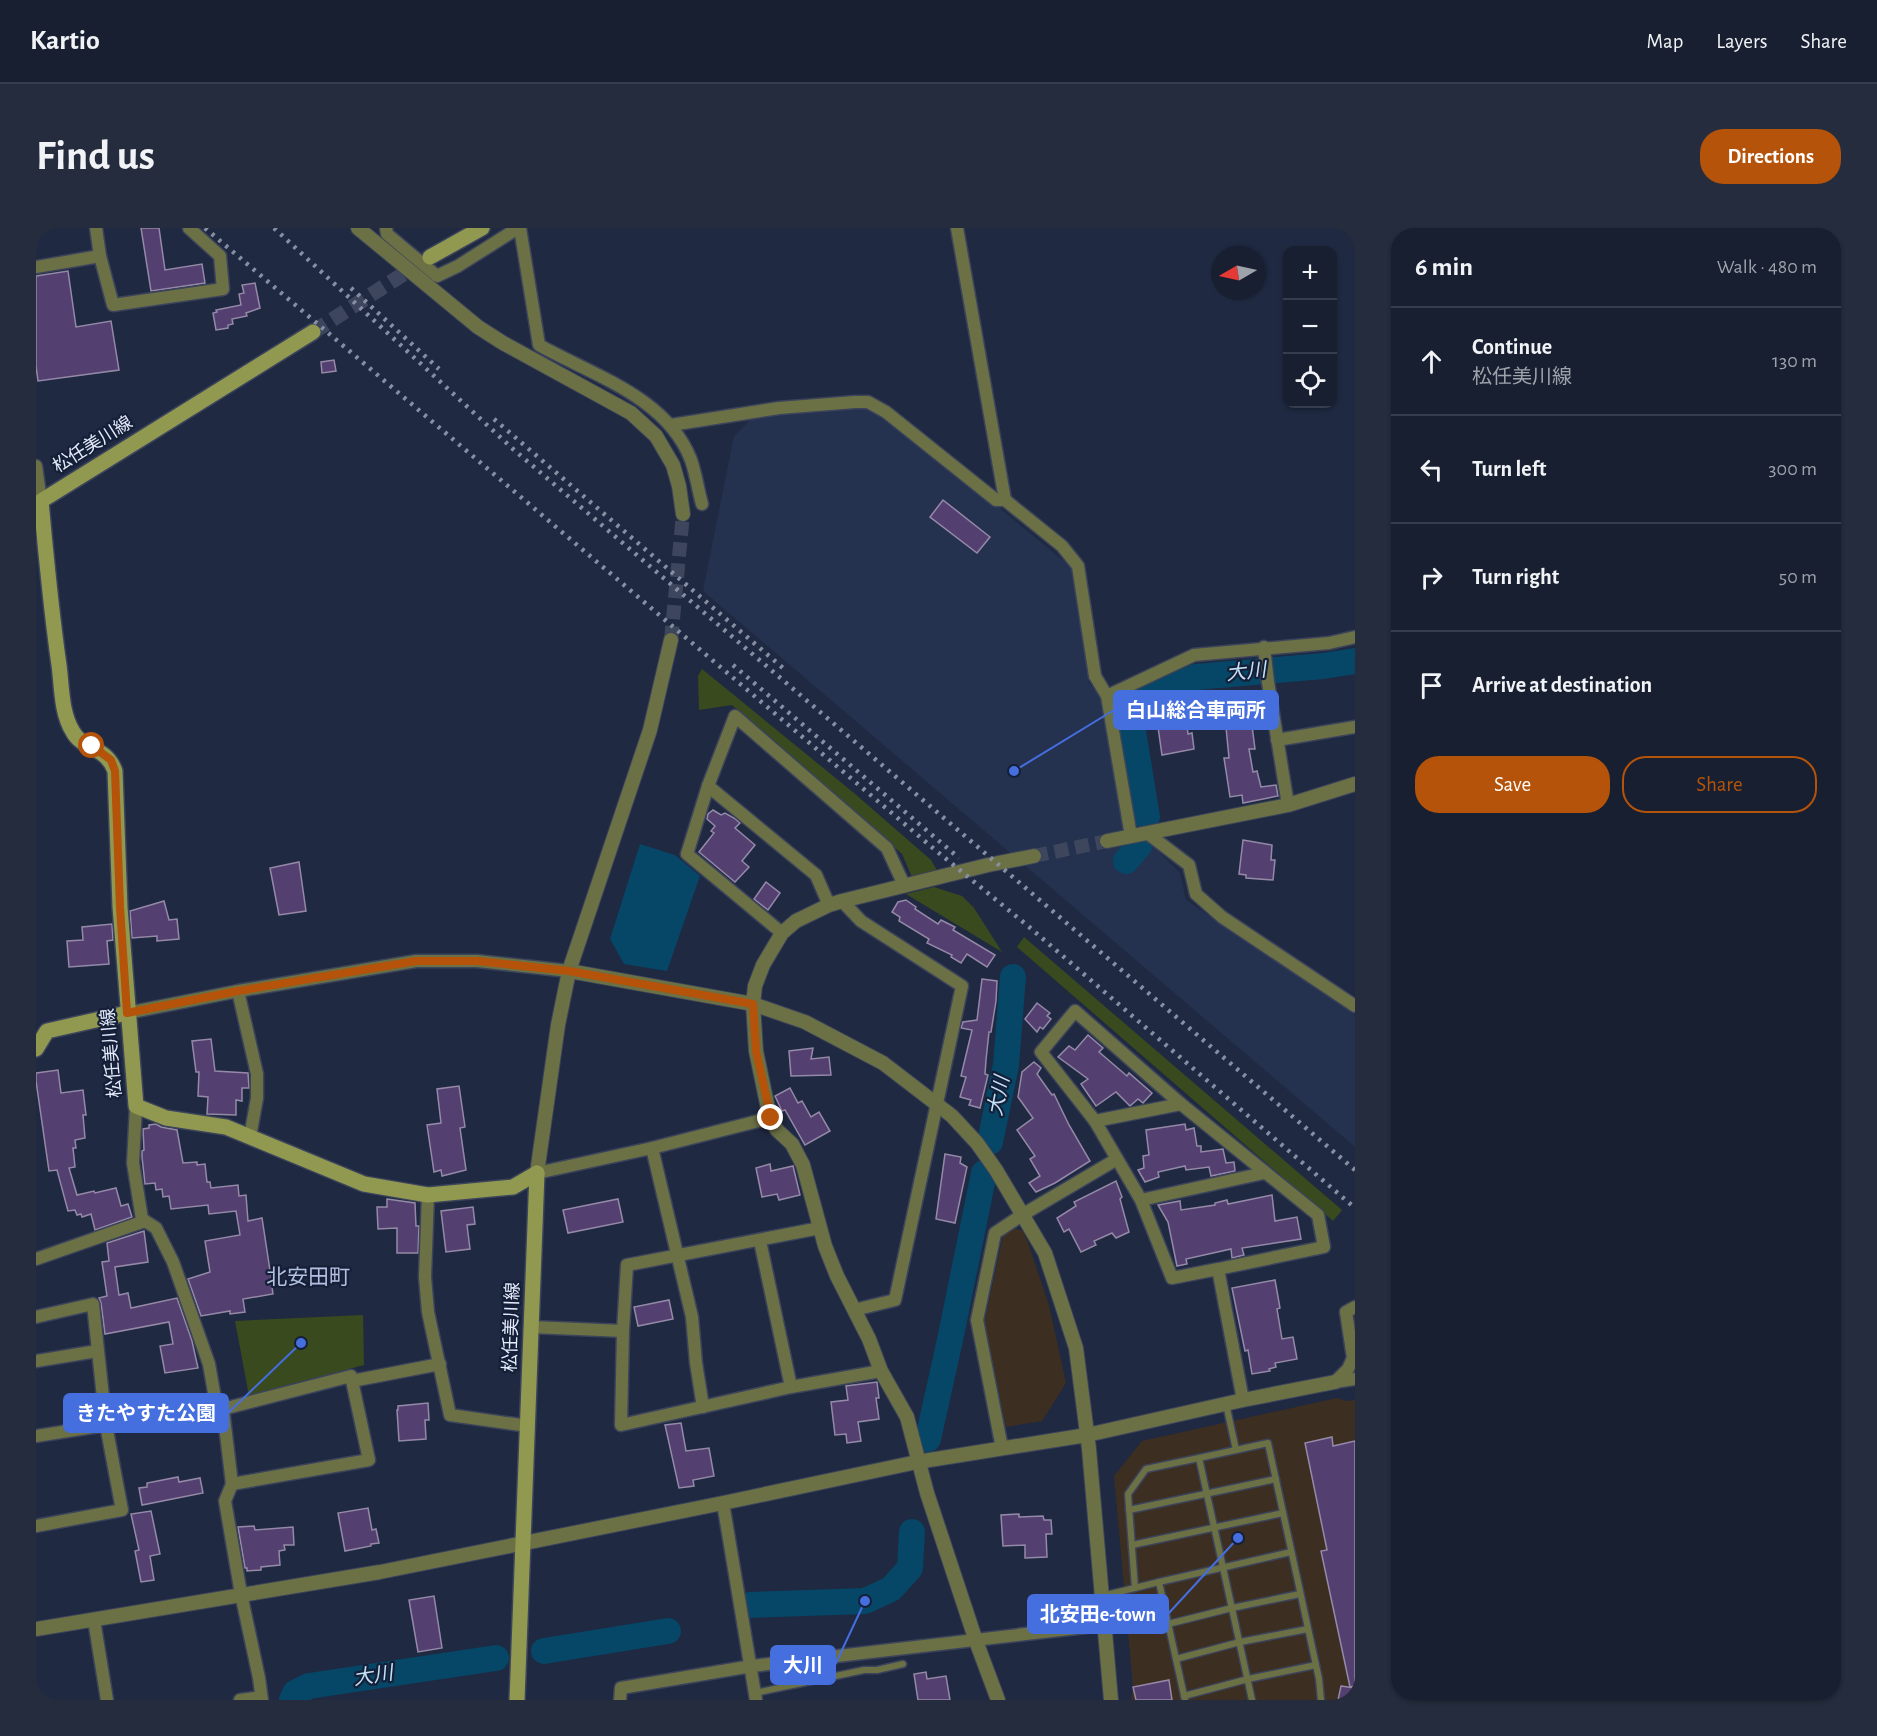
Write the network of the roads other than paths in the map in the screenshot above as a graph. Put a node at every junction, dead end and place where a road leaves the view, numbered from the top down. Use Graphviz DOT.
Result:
graph roads {
  1 [pos="96,228"];
  2 [pos="189,228"];
  3 [pos="358,228"];
  4 [pos="386,228"];
  5 [pos="482,228"];
  6 [pos="519,228"];
  7 [pos="957,228"];
  8 [pos="100,256"];
  9 [pos="430,257"];
  10 [pos="36,267"];
  11 [pos="313,332"];
  12 [pos="671,425"];
  13 [pos="36,466"];
  14 [pos="1005,500"];
  15 [pos="38,502"];
  16 [pos="702,504"];
  17 [pos="683,514"];
  18 [pos="1355,637"];
  19 [pos="670,640"];
  20 [pos="1264,647"];
  21 [pos="1107,696"];
  22 [pos="1355,727"];
  23 [pos="1277,740"];
  24 [pos="1355,784"];
  25 [pos="708,786"];
  26 [pos="1288,805"];
  27 [pos="1147,833"];
  28 [pos="1131,836"];
  29 [pos="1107,841"];
  30 [pos="1034,856"];
  31 [pos="904,885"];
  32 [pos="835,903"];
  33 [pos="782,933"];
  34 [pos="569,971"];
  35 [pos="238,991"];
  36 [pos="753,1004"];
  37 [pos="1355,1006"];
  38 [pos="127,1013"];
  39 [pos="41,1030"];
  40 [pos="36,1048"];
  41 [pos="936,1104"];
  42 [pos="1180,1104"];
  43 [pos="136,1106"];
  44 [pos="771,1118"];
  45 [pos="1095,1121"];
  46 [pos="250,1137"];
  47 [pos="652,1148"];
  48 [pos="1117,1159"];
  49 [pos="537,1173"];
  50 [pos="1264,1173"];
  51 [pos="428,1195"];
  52 [pos="1141,1200"];
  53 [pos="1022,1215"];
  54 [pos="145,1221"];
  55 [pos="820,1228"];
  56 [pos="759,1241"];
  57 [pos="676,1256"];
  58 [pos="36,1259"];
  59 [pos="1218,1269"];
  60 [pos="1355,1307"];
  61 [pos="854,1310"];
  62 [pos="36,1317"];
  63 [pos="532,1327"];
  64 [pos="623,1331"];
  65 [pos="97,1351"];
  66 [pos="36,1360"];
  67 [pos="440,1364"];
  68 [pos="881,1371"];
  69 [pos="1355,1379"];
  70 [pos="352,1382"];
  71 [pos="1335,1382"];
  72 [pos="790,1387"];
  73 [pos="1243,1400"];
  74 [pos="1226,1404"];
  75 [pos="219,1407"];
  76 [pos="703,1407"];
  77 [pos="106,1425"];
  78 [pos="528,1426"];
  79 [pos="1087,1435"];
  80 [pos="36,1436"];
  81 [pos="1002,1448"];
  82 [pos="1236,1450"];
  83 [pos="1200,1458"];
  84 [pos="918,1462"];
  85 [pos="1276,1479"];
  86 [pos="231,1484"];
  87 [pos="1207,1493"];
  88 [pos="723,1503"];
  89 [pos="1129,1510"];
  90 [pos="1283,1513"];
  91 [pos="36,1526"];
  92 [pos="1215,1529"];
  93 [pos="524,1542"];
  94 [pos="1132,1545"];
  95 [pos="1291,1552"];
  96 [pos="1223,1567"];
  97 [pos="1159,1582"];
  98 [pos="1135,1588"];
  99 [pos="241,1594"];
  100 [pos="1300,1594"];
  101 [pos="1101,1597"];
  102 [pos="1232,1608"];
  103 [pos="94,1620"];
  104 [pos="1168,1624"];
  105 [pos="1103,1625"];
  106 [pos="36,1629"];
  107 [pos="1308,1629"];
  108 [pos="976,1641"];
  109 [pos="1240,1642"];
  110 [pos="859,1654"];
  111 [pos="1176,1659"];
  112 [pos="903,1664"];
  113 [pos="1316,1665"];
  114 [pos="752,1666"];
  115 [pos="860,1671"];
  116 [pos="1248,1679"];
  117 [pos="755,1696"];
  118 [pos="1184,1698"];
  119 [pos="261,1699"];
  120 [pos="107,1700"];
  121 [pos="240,1700"];
  122 [pos="518,1700"];
  123 [pos="620,1700"];
  124 [pos="998,1700"];
  125 [pos="1111,1700"];
  126 [pos="1252,1700"];
  127 [pos="1321,1700"];
  1 -- 8 [label="street"];
  2 -- 8 [label="street"];
  3 -- 17 [label="street"];
  4 -- 6 [label="street"];
  5 -- 9 [label="main road"];
  6 -- 12 [label="street"];
  7 -- 14 [label="street"];
  8 -- 10 [label="street"];
  11 -- 15 [label="main road, 松任美川線"];
  12 -- 14 [label="street"];
  12 -- 16 [label="street"];
  13 -- 15 [label="street"];
  14 -- 21 [label="street"];
  15 -- 38 [label="main road, 松任美川線"];
  18 -- 20 [label="street"];
  19 -- 34 [label="street"];
  20 -- 21 [label="street"];
  20 -- 23 [label="street"];
  21 -- 28 [label="street"];
  22 -- 23 [label="street"];
  23 -- 26 [label="street"];
  24 -- 26 [label="street"];
  25 -- 31 [label="street"];
  25 -- 32 [label="street"];
  25 -- 33 [label="street"];
  26 -- 27 [label="street"];
  27 -- 28 [label="street"];
  27 -- 37 [label="street"];
  28 -- 29 [label="street"];
  30 -- 31 [label="street"];
  31 -- 32 [label="street"];
  32 -- 33 [label="street"];
  32 -- 41 [label="street"];
  33 -- 36 [label="street"];
  34 -- 35 [label="street"];
  34 -- 36 [label="street"];
  34 -- 49 [label="street"];
  35 -- 38 [label="street"];
  35 -- 46 [label="street"];
  36 -- 41 [label="street"];
  36 -- 44 [label="street"];
  38 -- 39 [label="main road"];
  38 -- 43 [label="main road, 松任美川線"];
  39 -- 40 [label="main road"];
  41 -- 53 [label="street"];
  41 -- 61 [label="street"];
  42 -- 45 [label="street"];
  42 -- 45 [label="street"];
  42 -- 50 [label="street"];
  43 -- 46 [label="main road, 松任美川線"];
  43 -- 54 [label="street"];
  44 -- 47 [label="street"];
  44 -- 55 [label="street"];
  45 -- 48 [label="street"];
  46 -- 51 [label="main road, 松任美川線"];
  47 -- 49 [label="street"];
  47 -- 57 [label="street"];
  48 -- 52 [label="street"];
  48 -- 53 [label="street"];
  49 -- 51 [label="main road, 松任美川線"];
  49 -- 63 [label="main road, 松任美川線"];
  50 -- 52 [label="street"];
  50 -- 59 [label="street"];
  51 -- 67 [label="street"];
  52 -- 59 [label="street"];
  53 -- 79 [label="street"];
  53 -- 81 [label="street"];
  54 -- 58 [label="street"];
  54 -- 75 [label="street"];
  55 -- 56 [label="street"];
  55 -- 61 [label="street"];
  56 -- 57 [label="street"];
  56 -- 72 [label="street"];
  57 -- 64 [label="street"];
  57 -- 76 [label="street"];
  59 -- 73 [label="street"];
  60 -- 71 [label="street"];
  61 -- 68 [label="street"];
  62 -- 65 [label="street"];
  63 -- 64 [label="street"];
  63 -- 78 [label="main road, 松任美川線"];
  64 -- 76 [label="street"];
  65 -- 66 [label="street"];
  65 -- 77 [label="street"];
  67 -- 70 [label="street"];
  67 -- 78 [label="street"];
  68 -- 72 [label="street"];
  68 -- 84 [label="street"];
  69 -- 71 [label="street"];
  70 -- 75 [label="street"];
  70 -- 86 [label="street"];
  71 -- 73 [label="street"];
  72 -- 76 [label="street"];
  73 -- 74 [label="street"];
  74 -- 79 [label="street"];
  74 -- 82 [label="lane"];
  75 -- 77 [label="street"];
  75 -- 86 [label="street"];
  77 -- 80 [label="street"];
  77 -- 91 [label="street"];
  78 -- 93 [label="main road, 松任美川線"];
  79 -- 81 [label="street"];
  79 -- 101 [label="street"];
  81 -- 84 [label="street"];
  82 -- 83 [label="lane"];
  82 -- 85 [label="lane"];
  83 -- 87 [label="lane"];
  83 -- 89 [label="lane"];
  84 -- 88 [label="street"];
  84 -- 108 [label="street"];
  85 -- 87 [label="lane"];
  85 -- 90 [label="lane"];
  86 -- 99 [label="street"];
  87 -- 89 [label="lane"];
  87 -- 92 [label="lane"];
  88 -- 93 [label="street"];
  88 -- 114 [label="street"];
  89 -- 94 [label="lane"];
  90 -- 92 [label="lane"];
  90 -- 95 [label="lane"];
  92 -- 94 [label="lane"];
  92 -- 96 [label="lane"];
  93 -- 99 [label="street"];
  93 -- 122 [label="main road, 松任美川線"];
  94 -- 98 [label="lane"];
  95 -- 96 [label="lane"];
  95 -- 100 [label="lane"];
  96 -- 97 [label="lane"];
  96 -- 102 [label="lane"];
  97 -- 98 [label="lane"];
  97 -- 104 [label="lane"];
  98 -- 101 [label="lane"];
  99 -- 103 [label="street"];
  99 -- 119 [label="street"];
  100 -- 102 [label="lane"];
  100 -- 107 [label="lane"];
  101 -- 105 [label="street"];
  102 -- 104 [label="lane"];
  102 -- 109 [label="lane"];
  103 -- 106 [label="street"];
  103 -- 120 [label="street"];
  104 -- 111 [label="lane"];
  105 -- 108 [label="street"];
  105 -- 125 [label="street"];
  107 -- 109 [label="lane"];
  107 -- 113 [label="lane"];
  108 -- 110 [label="street"];
  108 -- 124 [label="street"];
  109 -- 111 [label="lane"];
  109 -- 116 [label="lane"];
  110 -- 114 [label="street"];
  110 -- 115 [label="lane"];
  111 -- 118 [label="lane"];
  112 -- 115 [label="lane"];
  113 -- 116 [label="lane"];
  113 -- 127 [label="lane"];
  114 -- 117 [label="street"];
  114 -- 123 [label="street"];
  115 -- 117 [label="lane"];
  116 -- 118 [label="lane"];
  116 -- 126 [label="lane"];
  119 -- 121 [label="street"];
}
